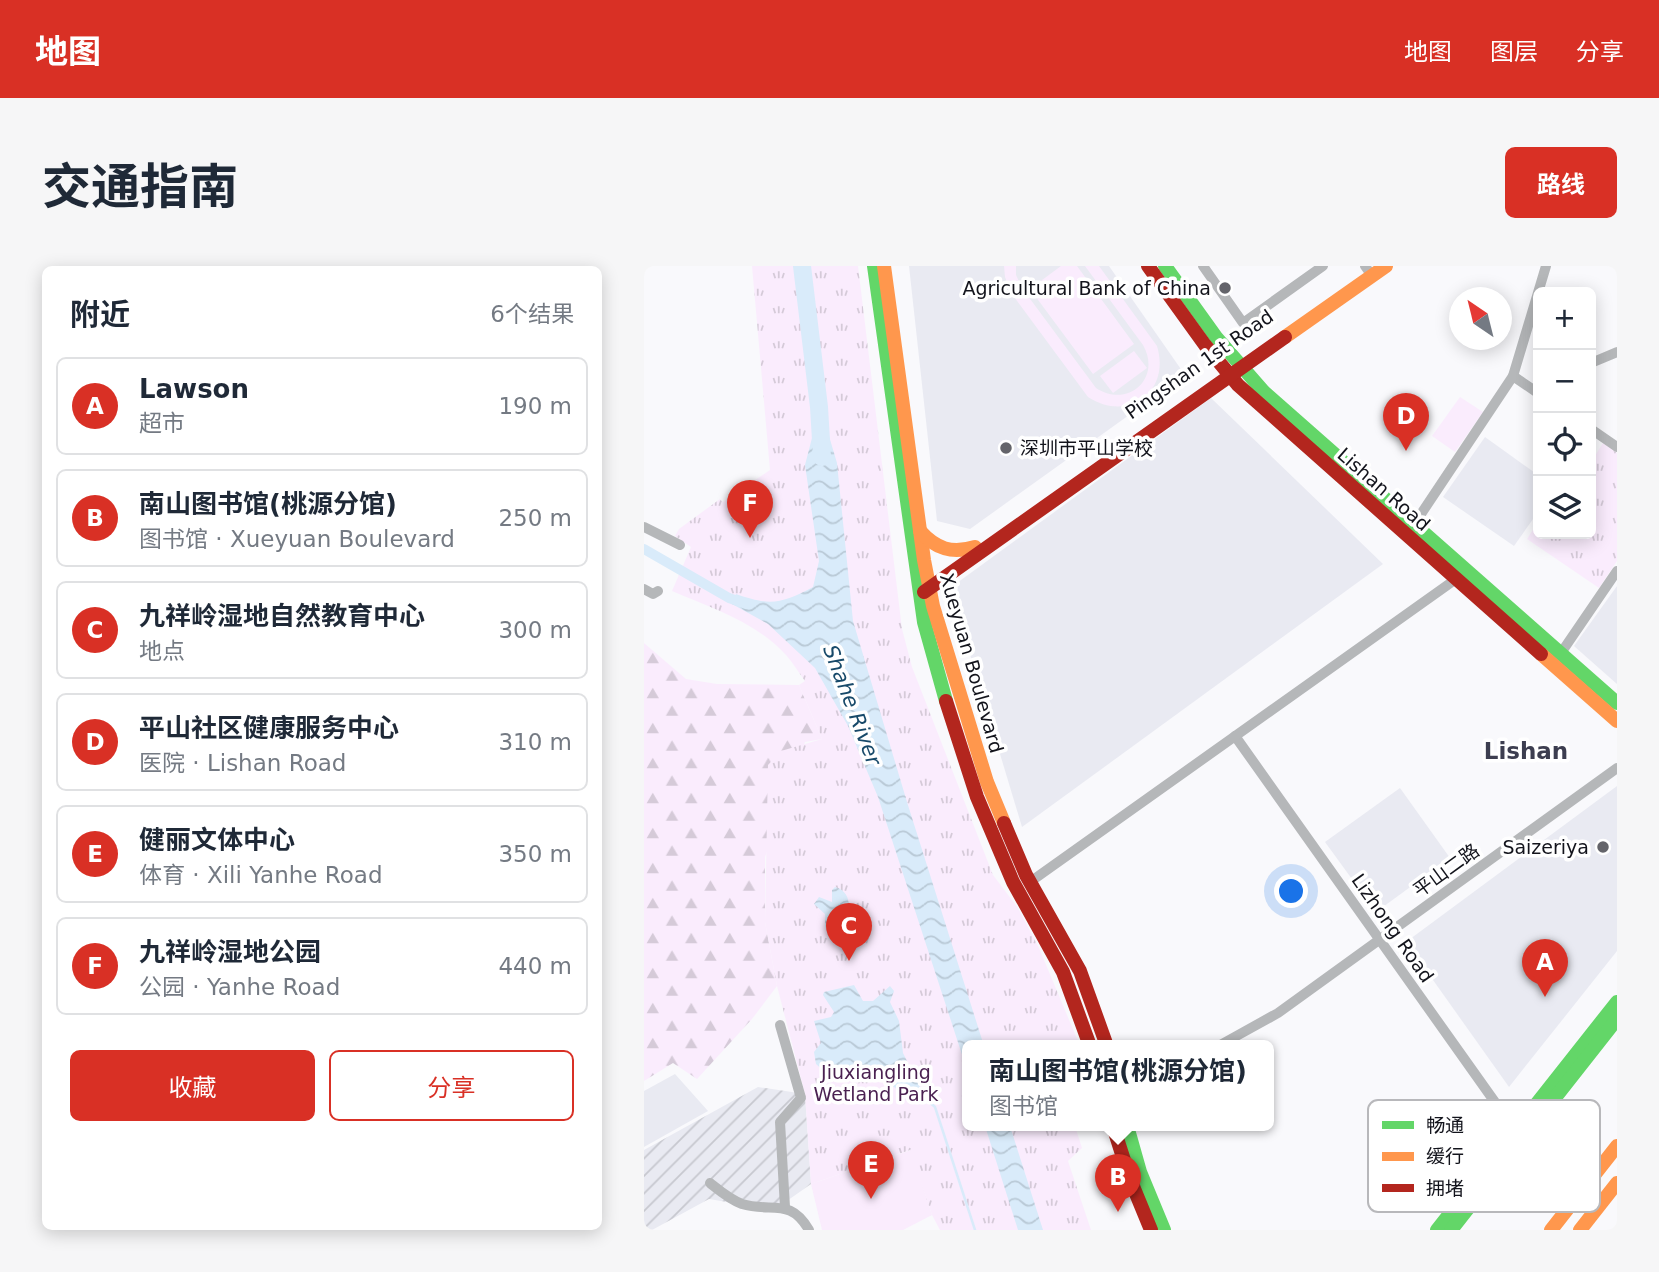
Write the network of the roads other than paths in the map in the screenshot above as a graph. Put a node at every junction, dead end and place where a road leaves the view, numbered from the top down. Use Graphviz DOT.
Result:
graph roads {
  1 [pos="874,266"];
  2 [pos="884,266"];
  3 [pos="1148,266"];
  4 [pos="1165,266"];
  5 [pos="1203,266"];
  6 [pos="1323,266"];
  7 [pos="1386,266"];
  8 [pos="1546,266"];
  9 [pos="1369,269"];
  10 [pos="1617,352"];
  11 [pos="1596,361"];
  12 [pos="1233,369"];
  13 [pos="1513,376"];
  14 [pos="1533,390"];
  15 [pos="1596,432"];
  16 [pos="1617,447"];
  17 [pos="644,527"];
  18 [pos="1410,529"];
  19 [pos="920,531"];
  20 [pos="680,545"];
  21 [pos="975,547"];
  22 [pos="1617,571"];
  23 [pos="1456,579"];
  24 [pos="925,587"];
  25 [pos="644,589"];
  26 [pos="659,592"];
  27 [pos="1561,653"];
  28 [pos="1617,703"];
  29 [pos="1617,720"];
  30 [pos="1235,736"];
  31 [pos="1617,768"];
  32 [pos="1030,882"];
  33 [pos="1380,940"];
  34 [pos="1617,1002"];
  35 [pos="1617,1020"];
  36 [pos="780,1025"];
  37 [pos="1088,1040"];
  38 [pos="1105,1040"];
  39 [pos="1229,1040"];
  40 [pos="1493,1100"];
  41 [pos="1545,1100"];
  42 [pos="1549,1100"];
  43 [pos="1115,1131"];
  44 [pos="1128,1131"];
  45 [pos="1617,1146"];
  46 [pos="1600,1168"];
  47 [pos="709,1183"];
  48 [pos="1617,1183"];
  49 [pos="1600,1205"];
  50 [pos="785,1208"];
  51 [pos="1453,1212"];
  52 [pos="1464,1212"];
  53 [pos="1565,1212"];
  54 [pos="1594,1212"];
  55 [pos="809,1230"];
  56 [pos="1151,1230"];
  57 [pos="1164,1230"];
  58 [pos="1437,1230"];
  59 [pos="1451,1230"];
  60 [pos="1551,1230"];
  61 [pos="1580,1230"];
  1 -- 24 [label="street, Xueyuan Boulevard"];
  2 -- 19 [label="street, Xueyuan Boulevard"];
  3 -- 12 [label="street, Lishan Road"];
  4 -- 12 [label="street, Lishan Road"];
  5 -- 6 [label="street"];
  7 -- 9 [label="street, Pingshan 1st Road"];
  8 -- 13 [label="street"];
  9 -- 12 [label="street, Pingshan 1st Road"];
  10 -- 11 [label="street"];
  12 -- 18 [label="street, Lishan Road"];
  12 -- 21 [label="street, Pingshan 1st Road"];
  12 -- 24 [label="street, Pingshan 1st Road"];
  13 -- 14 [label="street"];
  13 -- 18 [label="street"];
  15 -- 16 [label="street"];
  17 -- 20 [label="street"];
  18 -- 23 [label="street, Lishan Road"];
  18 -- 27 [label="street, Lishan Road"];
  19 -- 21 [label="street"];
  19 -- 24 [label="street, Xueyuan Boulevard"];
  21 -- 24 [label="street, Pingshan 1st Road"];
  22 -- 27 [label="street"];
  23 -- 29 [label="street, Lishan Road"];
  23 -- 30 [label="street"];
  24 -- 32 [label="street, Xueyuan Boulevard"];
  24 -- 37 [label="street, Xueyuan Boulevard"];
  25 -- 26 [label="street"];
  27 -- 28 [label="street, Lishan Road"];
  30 -- 32 [label="street"];
  30 -- 33 [label="street, Lizhong Road"];
  31 -- 33 [label="street, 平山二路"];
  32 -- 38 [label="street, Xueyuan Boulevard"];
  33 -- 39 [label="street, 平山二路"];
  33 -- 40 [label="street, Lizhong Road"];
  34 -- 41 [label="street"];
  35 -- 42 [label="street"];
  36 -- 50 [label="street"];
  43 -- 56 [label="street"];
  44 -- 57 [label="street"];
  45 -- 46 [label="street"];
  47 -- 50 [label="street"];
  48 -- 49 [label="street"];
  50 -- 55 [label="street"];
  51 -- 58 [label="street"];
  52 -- 59 [label="street"];
  53 -- 60 [label="street"];
  54 -- 61 [label="street"];
}
